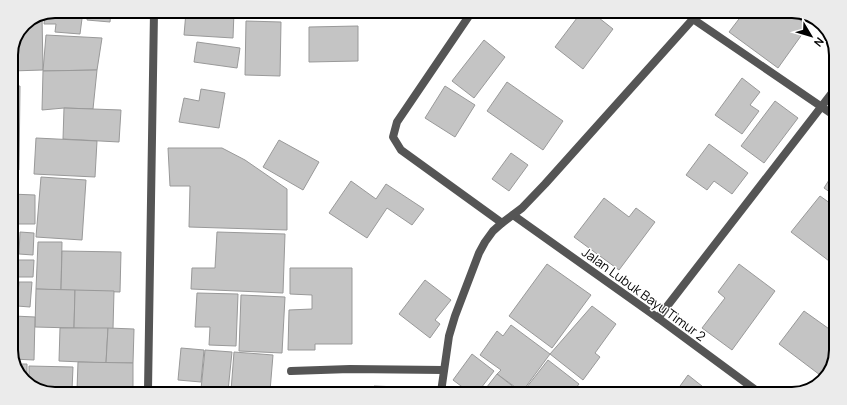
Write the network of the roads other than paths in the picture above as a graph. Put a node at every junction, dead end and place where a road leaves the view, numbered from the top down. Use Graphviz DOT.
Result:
graph roads {
  1 [pos="154,18"];
  2 [pos="468,18"];
  3 [pos="693,18"];
  4 [pos="695,18"];
  5 [pos="829,97"];
  6 [pos="822,107"];
  7 [pos="829,112"];
  8 [pos="513,215"];
  9 [pos="502,223"];
  10 [pos="658,318"];
  11 [pos="443,370"];
  12 [pos="291,371"];
  13 [pos="148,387"];
  14 [pos="441,387"];
  15 [pos="752,387"];
  1 -- 13 [label="street"];
  2 -- 9 [label="street"];
  3 -- 8 [label="street"];
  4 -- 6 [label="street"];
  5 -- 6 [label="street"];
  6 -- 7 [label="street"];
  6 -- 10 [label="street"];
  8 -- 9 [label="street"];
  8 -- 10 [label="street, Jalan Lubuk Bayu Timur 2"];
  9 -- 11 [label="street"];
  10 -- 15 [label="street, Jalan Lubuk Bayu Timur 2"];
  11 -- 12 [label="street"];
  11 -- 14 [label="street"];
}
